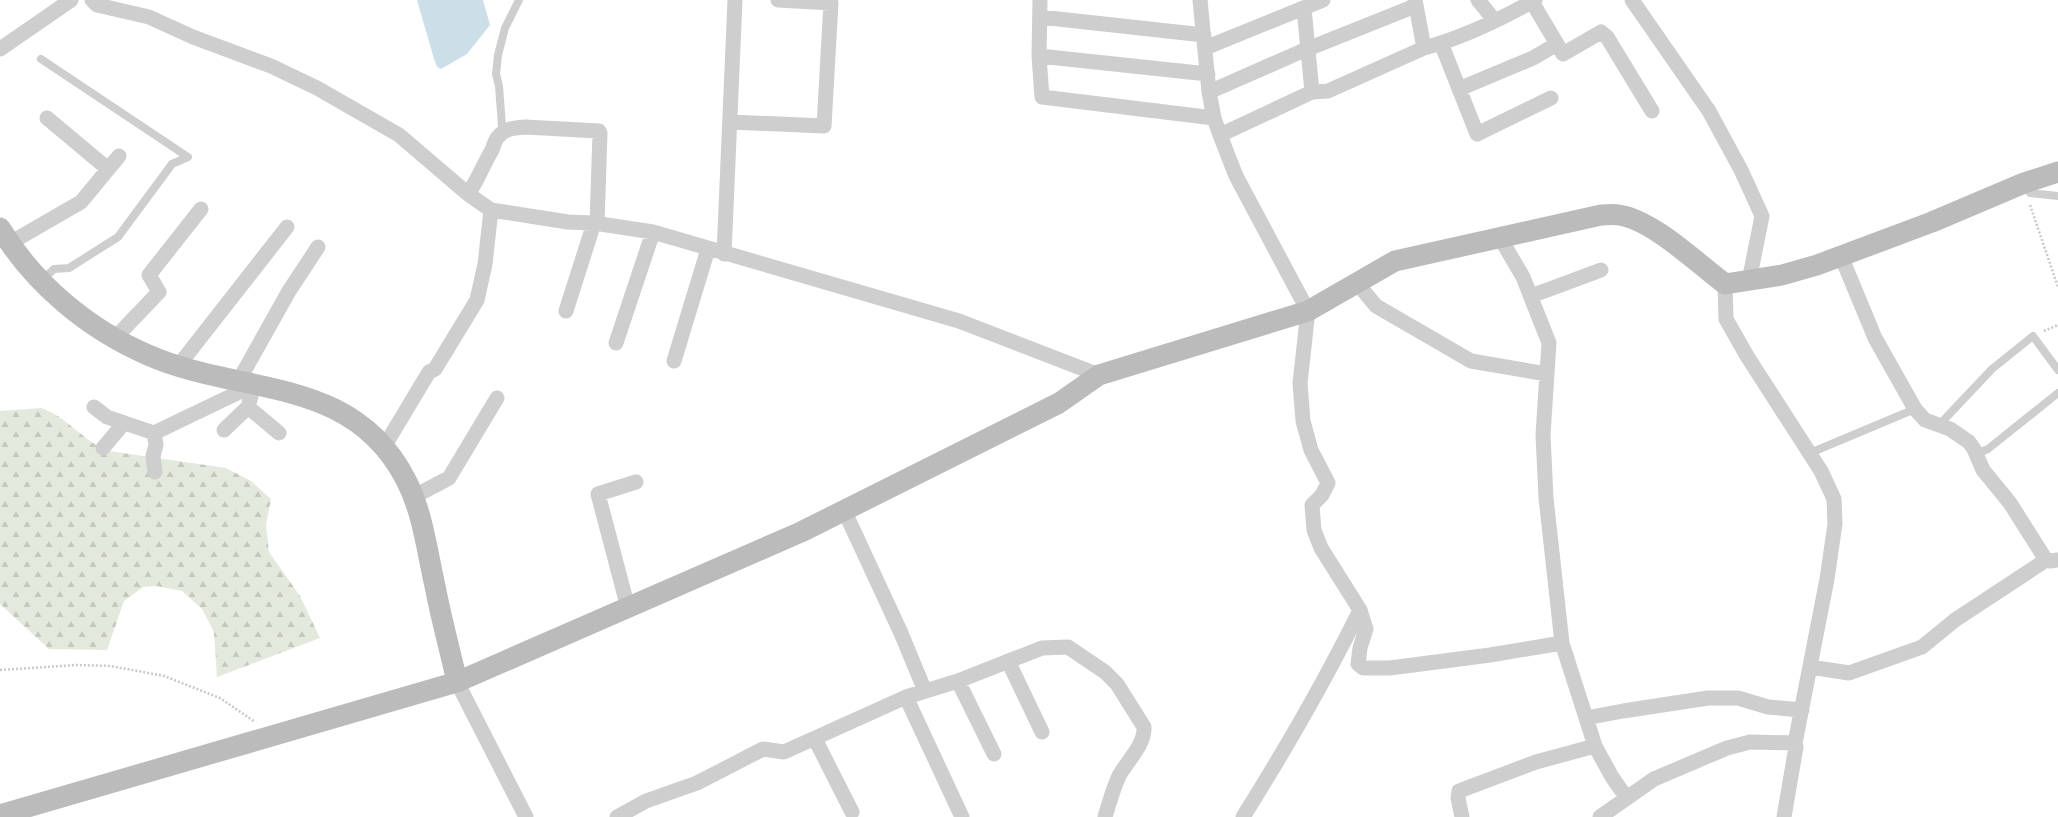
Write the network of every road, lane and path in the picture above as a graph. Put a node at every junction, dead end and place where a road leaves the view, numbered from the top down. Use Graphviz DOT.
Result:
graph roads {
  1 [pos="71,0"];
  2 [pos="92,0"];
  3 [pos="519,0"];
  4 [pos="735,0"];
  5 [pos="778,0"];
  6 [pos="1040,0"];
  7 [pos="1200,0"];
  8 [pos="1323,0"];
  9 [pos="1478,0"];
  10 [pos="1632,0"];
  11 [pos="1534,1"];
  12 [pos="1415,3"];
  13 [pos="1304,8"];
  14 [pos="1040,16"];
  15 [pos="1495,21"];
  16 [pos="1204,42"];
  17 [pos="1441,43"];
  18 [pos="1557,44"];
  19 [pos="1424,48"];
  20 [pos="0,49"];
  21 [pos="1308,50"];
  22 [pos="1039,56"];
  23 [pos="41,59"];
  24 [pos="1208,74"];
  25 [pos="1459,89"];
  26 [pos="1209,92"];
  27 [pos="1312,92"];
  28 [pos="1551,98"];
  29 [pos="1652,110"];
  30 [pos="47,118"];
  31 [pos="1214,118"];
  32 [pos="730,122"];
  33 [pos="505,131"];
  34 [pos="1220,135"];
  35 [pos="119,156"];
  36 [pos="108,169"];
  37 [pos="2058,172"];
  38 [pos="2028,188"];
  39 [pos="468,194"];
  40 [pos="2058,196"];
  41 [pos="201,209"];
  42 [pos="491,210"];
  43 [pos="596,223"];
  44 [pos="288,227"];
  45 [pos="653,232"];
  46 [pos="5,236"];
  47 [pos="1499,236"];
  48 [pos="318,247"];
  49 [pos="708,249"];
  50 [pos="724,254"];
  51 [pos="1842,256"];
  52 [pos="1601,270"];
  53 [pos="41,280"];
  54 [pos="1748,281"];
  55 [pos="1357,283"];
  56 [pos="1725,284"];
  57 [pos="2058,287"];
  58 [pos="1531,296"];
  59 [pos="566,311"];
  60 [pos="1308,311"];
  61 [pos="115,338"];
  62 [pos="616,343"];
  63 [pos="674,361"];
  64 [pos="179,365"];
  65 [pos="2058,370"];
  66 [pos="1547,374"];
  67 [pos="1099,375"];
  68 [pos="246,383"];
  69 [pos="2058,393"];
  70 [pos="497,398"];
  71 [pos="94,407"];
  72 [pos="248,407"];
  73 [pos="1916,409"];
  74 [pos="124,423"];
  75 [pos="1938,425"];
  76 [pos="224,430"];
  77 [pos="279,433"];
  78 [pos="154,434"];
  79 [pos="384,447"];
  80 [pos="103,448"];
  81 [pos="1810,453"];
  82 [pos="1976,454"];
  83 [pos="155,472"];
  84 [pos="636,482"];
  85 [pos="413,497"];
  86 [pos="844,510"];
  87 [pos="2052,560"];
  88 [pos="628,608"];
  89 [pos="1360,610"];
  90 [pos="1562,643"];
  91 [pos="1008,661"];
  92 [pos="1810,667"];
  93 [pos="0,670"];
  94 [pos="958,681"];
  95 [pos="457,682"];
  96 [pos="925,691"];
  97 [pos="906,697"];
  98 [pos="1802,710"];
  99 [pos="1586,718"];
  100 [pos="1042,732"];
  101 [pos="267,738"];
  102 [pos="815,739"];
  103 [pos="1795,743"];
  104 [pos="1595,746"];
  105 [pos="994,754"];
  106 [pos="1626,797"];
  107 [pos="852,812"];
  108 [pos="0,815"];
  109 [pos="526,817"];
  110 [pos="618,817"];
  111 [pos="962,817"];
  112 [pos="1105,817"];
  113 [pos="1243,817"];
  114 [pos="1462,817"];
  115 [pos="1600,817"];
  116 [pos="1784,817"];
  1 -- 20 [label="street"];
  2 -- 39 [label="street"];
  3 -- 33 [label="lane"];
  4 -- 32 [label="street"];
  5 -- 32 [label="street"];
  6 -- 14 [label="street"];
  7 -- 16 [label="street"];
  8 -- 13 [label="street"];
  9 -- 15 [label="street"];
  10 -- 54 [label="street"];
  11 -- 15 [label="street"];
  11 -- 18 [label="street"];
  12 -- 19 [label="street"];
  12 -- 21 [label="street"];
  13 -- 16 [label="street"];
  13 -- 21 [label="street"];
  14 -- 16 [label="street"];
  14 -- 22 [label="street"];
  15 -- 17 [label="street"];
  16 -- 24 [label="street"];
  17 -- 19 [label="street"];
  17 -- 25 [label="street"];
  18 -- 25 [label="street"];
  18 -- 29 [label="street"];
  19 -- 27 [label="street"];
  21 -- 26 [label="street"];
  21 -- 27 [label="street"];
  22 -- 24 [label="street"];
  22 -- 31 [label="street"];
  23 -- 53 [label="lane"];
  24 -- 26 [label="street"];
  25 -- 28 [label="street"];
  26 -- 31 [label="street"];
  27 -- 34 [label="street"];
  30 -- 36 [label="street"];
  31 -- 34 [label="street"];
  32 -- 50 [label="street"];
  33 -- 39 [label="street"];
  33 -- 43 [label="street"];
  34 -- 60 [label="street"];
  35 -- 36 [label="street"];
  36 -- 46 [label="street"];
  37 -- 38 [label="street"];
  38 -- 40 [label="lane"];
  38 -- 51 [label="street"];
  38 -- 57 [label="path"];
  39 -- 42 [label="street"];
  41 -- 61 [label="street"];
  42 -- 43 [label="street"];
  42 -- 79 [label="street"];
  43 -- 45 [label="street"];
  43 -- 59 [label="street"];
  44 -- 64 [label="street"];
  45 -- 49 [label="street"];
  45 -- 62 [label="street"];
  46 -- 53 [label="street"];
  47 -- 55 [label="street"];
  47 -- 56 [label="street"];
  47 -- 58 [label="street"];
  48 -- 68 [label="street"];
  49 -- 50 [label="street"];
  49 -- 63 [label="street"];
  50 -- 67 [label="street"];
  51 -- 54 [label="street"];
  51 -- 73 [label="street"];
  52 -- 58 [label="street"];
  53 -- 61 [label="street"];
  54 -- 56 [label="street"];
  55 -- 60 [label="street"];
  55 -- 66 [label="street"];
  56 -- 81 [label="street"];
  58 -- 66 [label="street"];
  60 -- 67 [label="street"];
  60 -- 89 [label="street"];
  61 -- 64 [label="street"];
  64 -- 68 [label="street"];
  65 -- 75 [label="lane"];
  66 -- 90 [label="street"];
  67 -- 86 [label="street"];
  68 -- 72 [label="street"];
  68 -- 78 [label="street"];
  68 -- 79 [label="street"];
  69 -- 82 [label="lane"];
  70 -- 85 [label="street"];
  71 -- 74 [label="street"];
  72 -- 76 [label="street"];
  72 -- 77 [label="street"];
  73 -- 75 [label="street"];
  73 -- 81 [label="lane"];
  74 -- 78 [label="street"];
  74 -- 80 [label="street"];
  75 -- 82 [label="street"];
  78 -- 83 [label="street"];
  79 -- 85 [label="street"];
  81 -- 92 [label="street"];
  82 -- 87 [label="street"];
  84 -- 88 [label="street"];
  85 -- 95 [label="street"];
  86 -- 88 [label="street"];
  86 -- 96 [label="street"];
  87 -- 92 [label="street"];
  88 -- 95 [label="street"];
  89 -- 90 [label="street"];
  89 -- 113 [label="street"];
  90 -- 99 [label="street"];
  91 -- 94 [label="street"];
  91 -- 100 [label="street"];
  91 -- 112 [label="street"];
  92 -- 98 [label="street"];
  93 -- 101 [label="path"];
  94 -- 96 [label="street"];
  94 -- 105 [label="street"];
  95 -- 101 [label="street"];
  95 -- 109 [label="street"];
  96 -- 97 [label="street"];
  97 -- 102 [label="street"];
  97 -- 111 [label="street"];
  98 -- 99 [label="street"];
  98 -- 103 [label="street"];
  99 -- 104 [label="street"];
  101 -- 108 [label="street"];
  102 -- 107 [label="street"];
  102 -- 110 [label="street"];
  103 -- 106 [label="street"];
  103 -- 116 [label="street"];
  104 -- 106 [label="street"];
  104 -- 114 [label="street"];
  106 -- 115 [label="street"];
}
